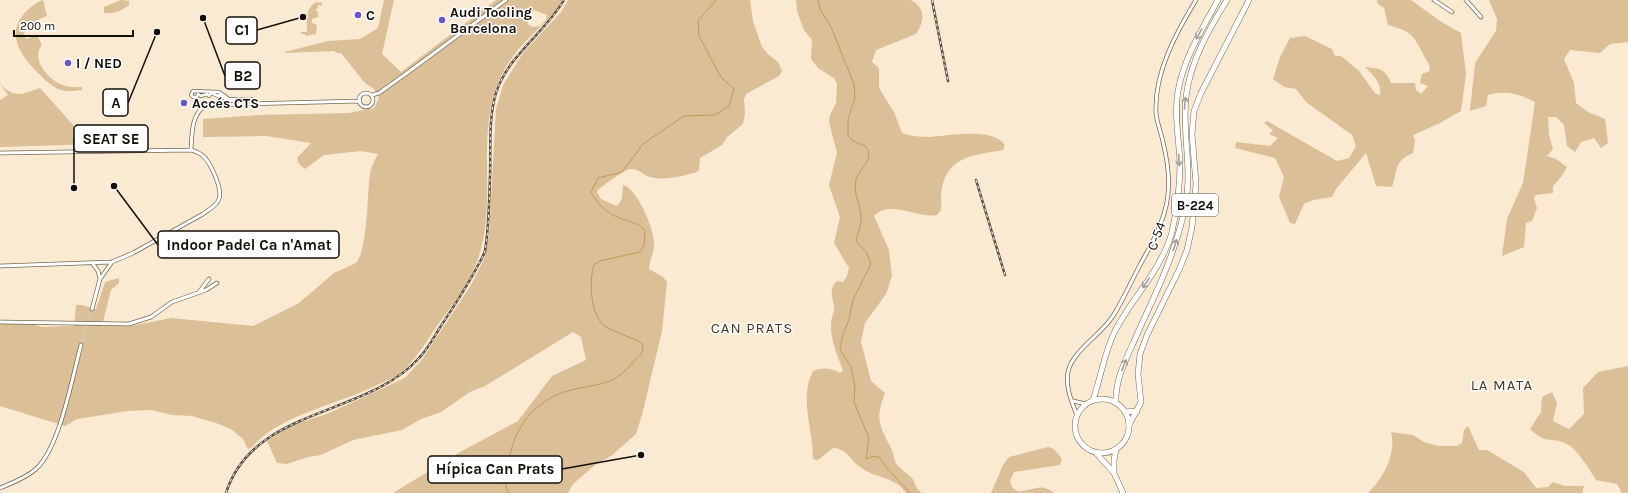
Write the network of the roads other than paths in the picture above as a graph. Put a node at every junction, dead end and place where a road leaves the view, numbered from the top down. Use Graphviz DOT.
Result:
graph roads {
  1 [pos="506,0"];
  2 [pos="1196,0"];
  3 [pos="1218,0"];
  4 [pos="1227,0"];
  5 [pos="1249,0"];
  6 [pos="1434,0"];
  7 [pos="1466,0"];
  8 [pos="1452,12"];
  9 [pos="1481,17"];
  10 [pos="220,94"];
  11 [pos="372,95"];
  12 [pos="360,101"];
  13 [pos="191,150"];
  14 [pos="0,153"];
  15 [pos="112,262"];
  16 [pos="93,264"];
  17 [pos="0,266"];
  18 [pos="100,279"];
  19 [pos="209,279"];
  20 [pos="217,282"];
  21 [pos="199,292"];
  22 [pos="92,309"];
  23 [pos="0,322"];
  24 [pos="81,345"];
  25 [pos="1093,400"];
  26 [pos="1073,401"];
  27 [pos="1116,402"];
  28 [pos="1086,404"];
  29 [pos="1137,411"];
  30 [pos="1125,412"];
  31 [pos="1077,416"];
  32 [pos="1129,425"];
  33 [pos="1116,449"];
  34 [pos="1096,453"];
  35 [pos="1114,473"];
  36 [pos="0,488"];
  37 [pos="1122,493"];
  1 -- 11 [label="street"];
  2 -- 26 [label="street"];
  3 -- 25 [label="main road, C-54 / C-54, one-way"];
  27 -- 4 [label="main road, C-54 / C-54, one-way"];
  5 -- 29 [label="main road, B-224"];
  6 -- 8 [label="street"];
  7 -- 9 [label="street"];
  10 -- 10 [label="street"];
  11 -- 12 [label="street"];
  11 -- 12 [label="street"];
  12 -- 13 [label="street"];
  13 -- 14 [label="street"];
  13 -- 15 [label="street"];
  15 -- 16 [label="street"];
  15 -- 18 [label="street"];
  16 -- 17 [label="street"];
  16 -- 18 [label="street"];
  18 -- 22 [label="street"];
  19 -- 21 [label="street"];
  20 -- 21 [label="street"];
  21 -- 23 [label="street"];
  24 -- 36 [label="street"];
  25 -- 27 [label="main road"];
  25 -- 28 [label="main road"];
  26 -- 28 [label="street"];
  26 -- 31 [label="street"];
  27 -- 30 [label="main road"];
  28 -- 31 [label="main road"];
  29 -- 30 [label="main road"];
  29 -- 32 [label="main road, B-224"];
  30 -- 32 [label="main road"];
  31 -- 34 [label="main road, B-224"];
  32 -- 33 [label="main road, B-224"];
  33 -- 34 [label="main road"];
  33 -- 35 [label="main road, B-224"];
  34 -- 35 [label="main road, B-224"];
  35 -- 37 [label="main road, B-224"];
}
